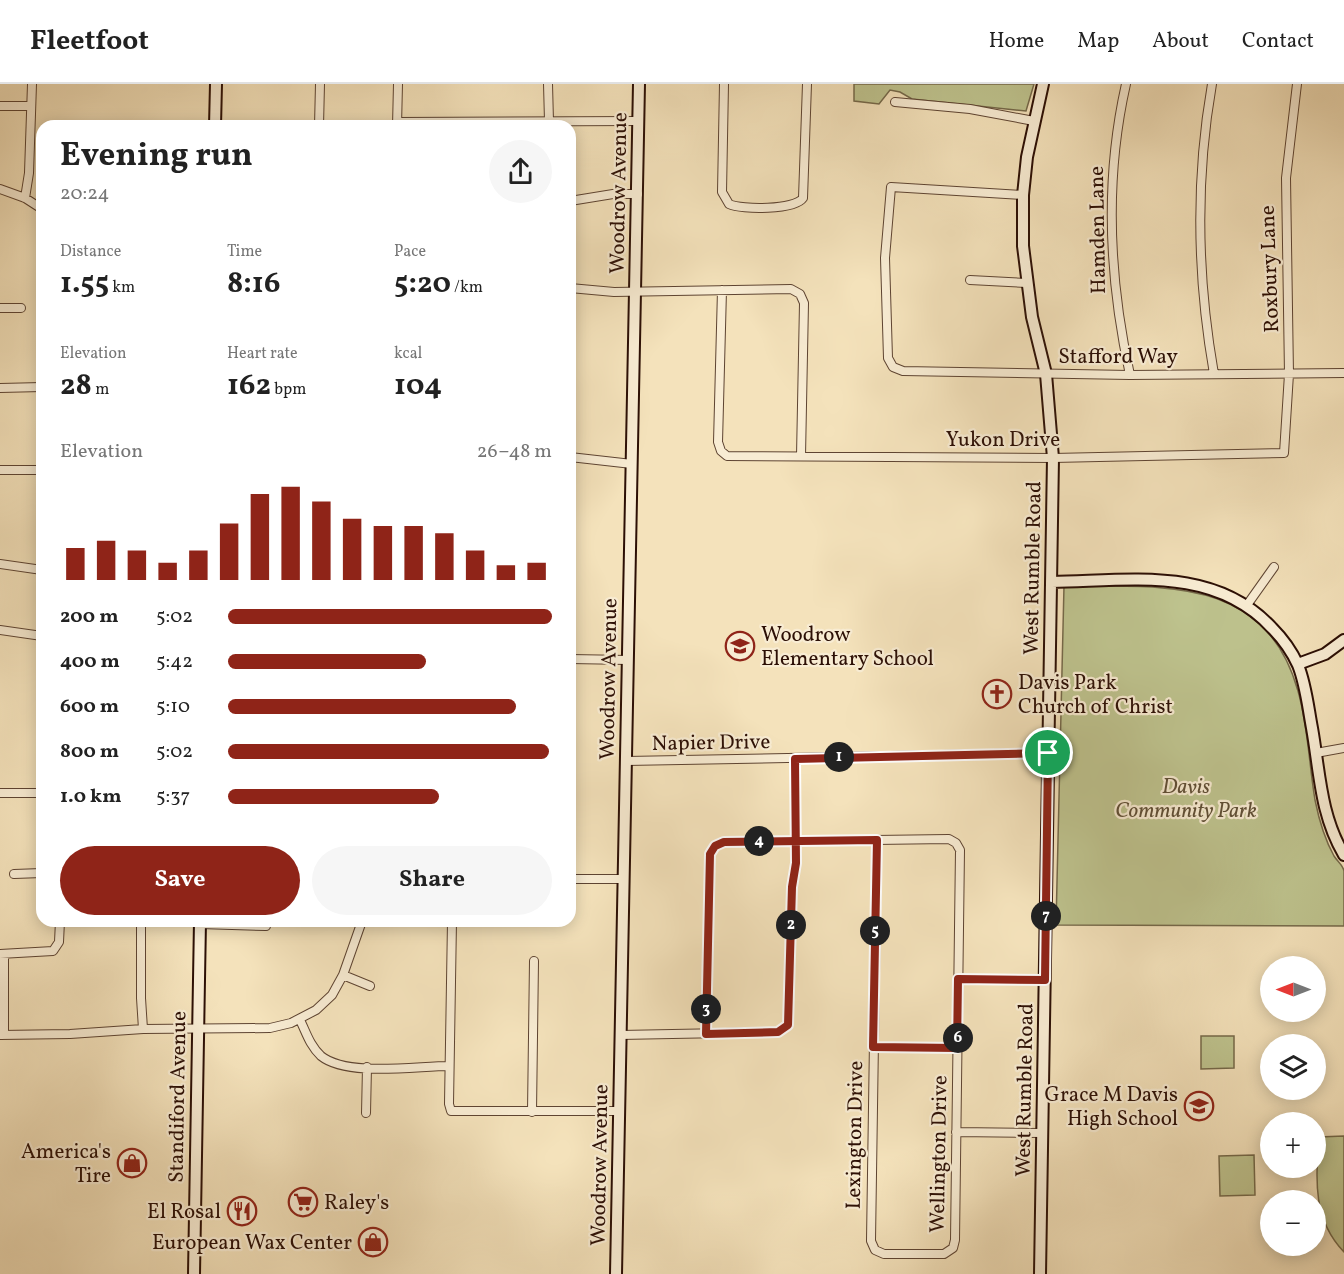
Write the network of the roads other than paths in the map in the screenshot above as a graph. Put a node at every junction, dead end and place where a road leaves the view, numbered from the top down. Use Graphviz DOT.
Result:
graph roads {
  1 [pos="32,84"];
  2 [pos="216,84"];
  3 [pos="320,84"];
  4 [pos="398,84"];
  5 [pos="548,84"];
  6 [pos="639,84"];
  7 [pos="724,84"];
  8 [pos="807,84"];
  9 [pos="1043,84"];
  10 [pos="1126,84"];
  11 [pos="1212,84"];
  12 [pos="1297,84"];
  13 [pos="895,102"];
  14 [pos="0,106"];
  15 [pos="31,106"];
  16 [pos="215,120"];
  17 [pos="319,120"];
  18 [pos="397,120"];
  19 [pos="549,120"];
  20 [pos="639,120"];
  21 [pos="576,121"];
  22 [pos="1034,121"];
  23 [pos="0,189"];
  24 [pos="638,194"];
  25 [pos="1023,195"];
  26 [pos="25,198"];
  27 [pos="576,200"];
  28 [pos="36,205"];
  29 [pos="970,280"];
  30 [pos="1026,283"];
  31 [pos="576,288"];
  32 [pos="722,290"];
  33 [pos="635,291"];
  34 [pos="0,308"];
  35 [pos="21,308"];
  36 [pos="1344,373"];
  37 [pos="1046,374"];
  38 [pos="1214,374"];
  39 [pos="1289,374"];
  40 [pos="1130,375"];
  41 [pos="36,387"];
  42 [pos="0,388"];
  43 [pos="1284,453"];
  44 [pos="801,456"];
  45 [pos="1053,458"];
  46 [pos="576,459"];
  47 [pos="632,464"];
  48 [pos="0,470"];
  49 [pos="36,470"];
  50 [pos="0,564"];
  51 [pos="1274,567"];
  52 [pos="36,569"];
  53 [pos="1052,582"];
  54 [pos="1247,605"];
  55 [pos="0,630"];
  56 [pos="36,635"];
  57 [pos="1344,640"];
  58 [pos="576,659"];
  59 [pos="628,660"];
  60 [pos="1298,664"];
  61 [pos="1344,748"];
  62 [pos="1048,753"];
  63 [pos="1316,753"];
  64 [pos="795,759"];
  65 [pos="626,761"];
  66 [pos="36,793"];
  67 [pos="0,794"];
  68 [pos="877,840"];
  69 [pos="796,841"];
  70 [pos="1344,855"];
  71 [pos="36,873"];
  72 [pos="14,874"];
  73 [pos="576,879"];
  74 [pos="624,879"];
  75 [pos="60,927"];
  76 [pos="141,927"];
  77 [pos="200,927"];
  78 [pos="360,927"];
  79 [pos="452,927"];
  80 [pos="2,954"];
  81 [pos="534,961"];
  82 [pos="343,975"];
  83 [pos="958,979"];
  84 [pos="1045,980"];
  85 [pos="370,986"];
  86 [pos="300,1020"];
  87 [pos="198,1028"];
  88 [pos="143,1029"];
  89 [pos="706,1034"];
  90 [pos="2,1035"];
  91 [pos="620,1035"];
  92 [pos="873,1047"];
  93 [pos="957,1048"];
  94 [pos="449,1066"];
  95 [pos="366,1067"];
  96 [pos="619,1111"];
  97 [pos="532,1112"];
  98 [pos="366,1113"];
  99 [pos="956,1132"];
  100 [pos="1042,1134"];
  101 [pos="951,1250"];
  102 [pos="194,1274"];
  103 [pos="616,1274"];
  104 [pos="1040,1274"];
  1 -- 15 [label="street"];
  2 -- 16 [label="street"];
  3 -- 17 [label="street"];
  4 -- 18 [label="street"];
  5 -- 19 [label="street"];
  6 -- 20 [label="street, Woodrow Avenue"];
  7 -- 8 [label="street"];
  9 -- 22 [label="street, West Rumble Road"];
  10 -- 40 [label="street, Hamden Lane"];
  11 -- 38 [label="street"];
  12 -- 39 [label="street, Roxbury Lane"];
  13 -- 22 [label="street"];
  14 -- 15 [label="street"];
  15 -- 26 [label="street"];
  20 -- 21 [label="street"];
  20 -- 24 [label="street, Woodrow Avenue"];
  22 -- 25 [label="street, West Rumble Road"];
  23 -- 26 [label="street"];
  24 -- 27 [label="street"];
  24 -- 33 [label="street, Woodrow Avenue"];
  25 -- 30 [label="street, West Rumble Road"];
  25 -- 37 [label="street, Stafford Way"];
  26 -- 28 [label="street"];
  29 -- 30 [label="street"];
  30 -- 37 [label="street, West Rumble Road"];
  31 -- 33 [label="street"];
  32 -- 33 [label="street"];
  32 -- 44 [label="street"];
  32 -- 44 [label="street, Yukon Drive"];
  33 -- 47 [label="street, Woodrow Avenue"];
  34 -- 35 [label="street"];
  36 -- 39 [label="street, Stafford Way"];
  37 -- 40 [label="street, Stafford Way"];
  37 -- 45 [label="street, West Rumble Road"];
  38 -- 39 [label="street, Stafford Way"];
  38 -- 40 [label="street, Stafford Way"];
  39 -- 43 [label="street, Roxbury Lane"];
  41 -- 42 [label="street"];
  43 -- 45 [label="street, Yukon Drive"];
  44 -- 45 [label="street, Yukon Drive"];
  45 -- 53 [label="street, West Rumble Road"];
  46 -- 47 [label="street"];
  47 -- 59 [label="street, Woodrow Avenue"];
  48 -- 49 [label="street"];
  50 -- 52 [label="street"];
  51 -- 54 [label="street"];
  53 -- 54 [label="street"];
  53 -- 62 [label="street, West Rumble Road"];
  54 -- 60 [label="street"];
  55 -- 56 [label="street"];
  57 -- 60 [label="street"];
  58 -- 59 [label="street"];
  59 -- 65 [label="street, Woodrow Avenue"];
  60 -- 63 [label="street"];
  61 -- 63 [label="street"];
  62 -- 64 [label="street, Napier Drive"];
  62 -- 84 [label="street, West Rumble Road"];
  63 -- 70 [label="street"];
  64 -- 65 [label="street, Napier Drive"];
  64 -- 69 [label="street"];
  65 -- 74 [label="street, Woodrow Avenue"];
  66 -- 67 [label="street"];
  68 -- 69 [label="street"];
  68 -- 83 [label="street, Wellington Drive"];
  68 -- 92 [label="street, Lexington Drive"];
  69 -- 89 [label="street"];
  69 -- 89 [label="street"];
  71 -- 72 [label="street"];
  73 -- 74 [label="street"];
  74 -- 91 [label="street, Woodrow Avenue"];
  75 -- 80 [label="street"];
  76 -- 88 [label="street"];
  77 -- 87 [label="street, Standiford Avenue"];
  78 -- 82 [label="street"];
  79 -- 94 [label="street"];
  80 -- 90 [label="street"];
  81 -- 97 [label="street"];
  82 -- 85 [label="street"];
  82 -- 86 [label="street"];
  83 -- 84 [label="street"];
  83 -- 93 [label="street, Wellington Drive"];
  84 -- 100 [label="street, West Rumble Road"];
  86 -- 87 [label="street"];
  86 -- 95 [label="street"];
  87 -- 88 [label="street"];
  87 -- 102 [label="street, Standiford Avenue"];
  88 -- 90 [label="street"];
  89 -- 91 [label="street"];
  91 -- 96 [label="street, Woodrow Avenue"];
  92 -- 93 [label="street"];
  92 -- 101 [label="street, Lexington Drive"];
  93 -- 99 [label="street, Wellington Drive"];
  94 -- 95 [label="street"];
  94 -- 97 [label="street"];
  95 -- 98 [label="street"];
  96 -- 97 [label="street"];
  96 -- 103 [label="street, Woodrow Avenue"];
  99 -- 100 [label="street"];
  99 -- 101 [label="street, Wellington Drive"];
  100 -- 104 [label="street, West Rumble Road"];
}
